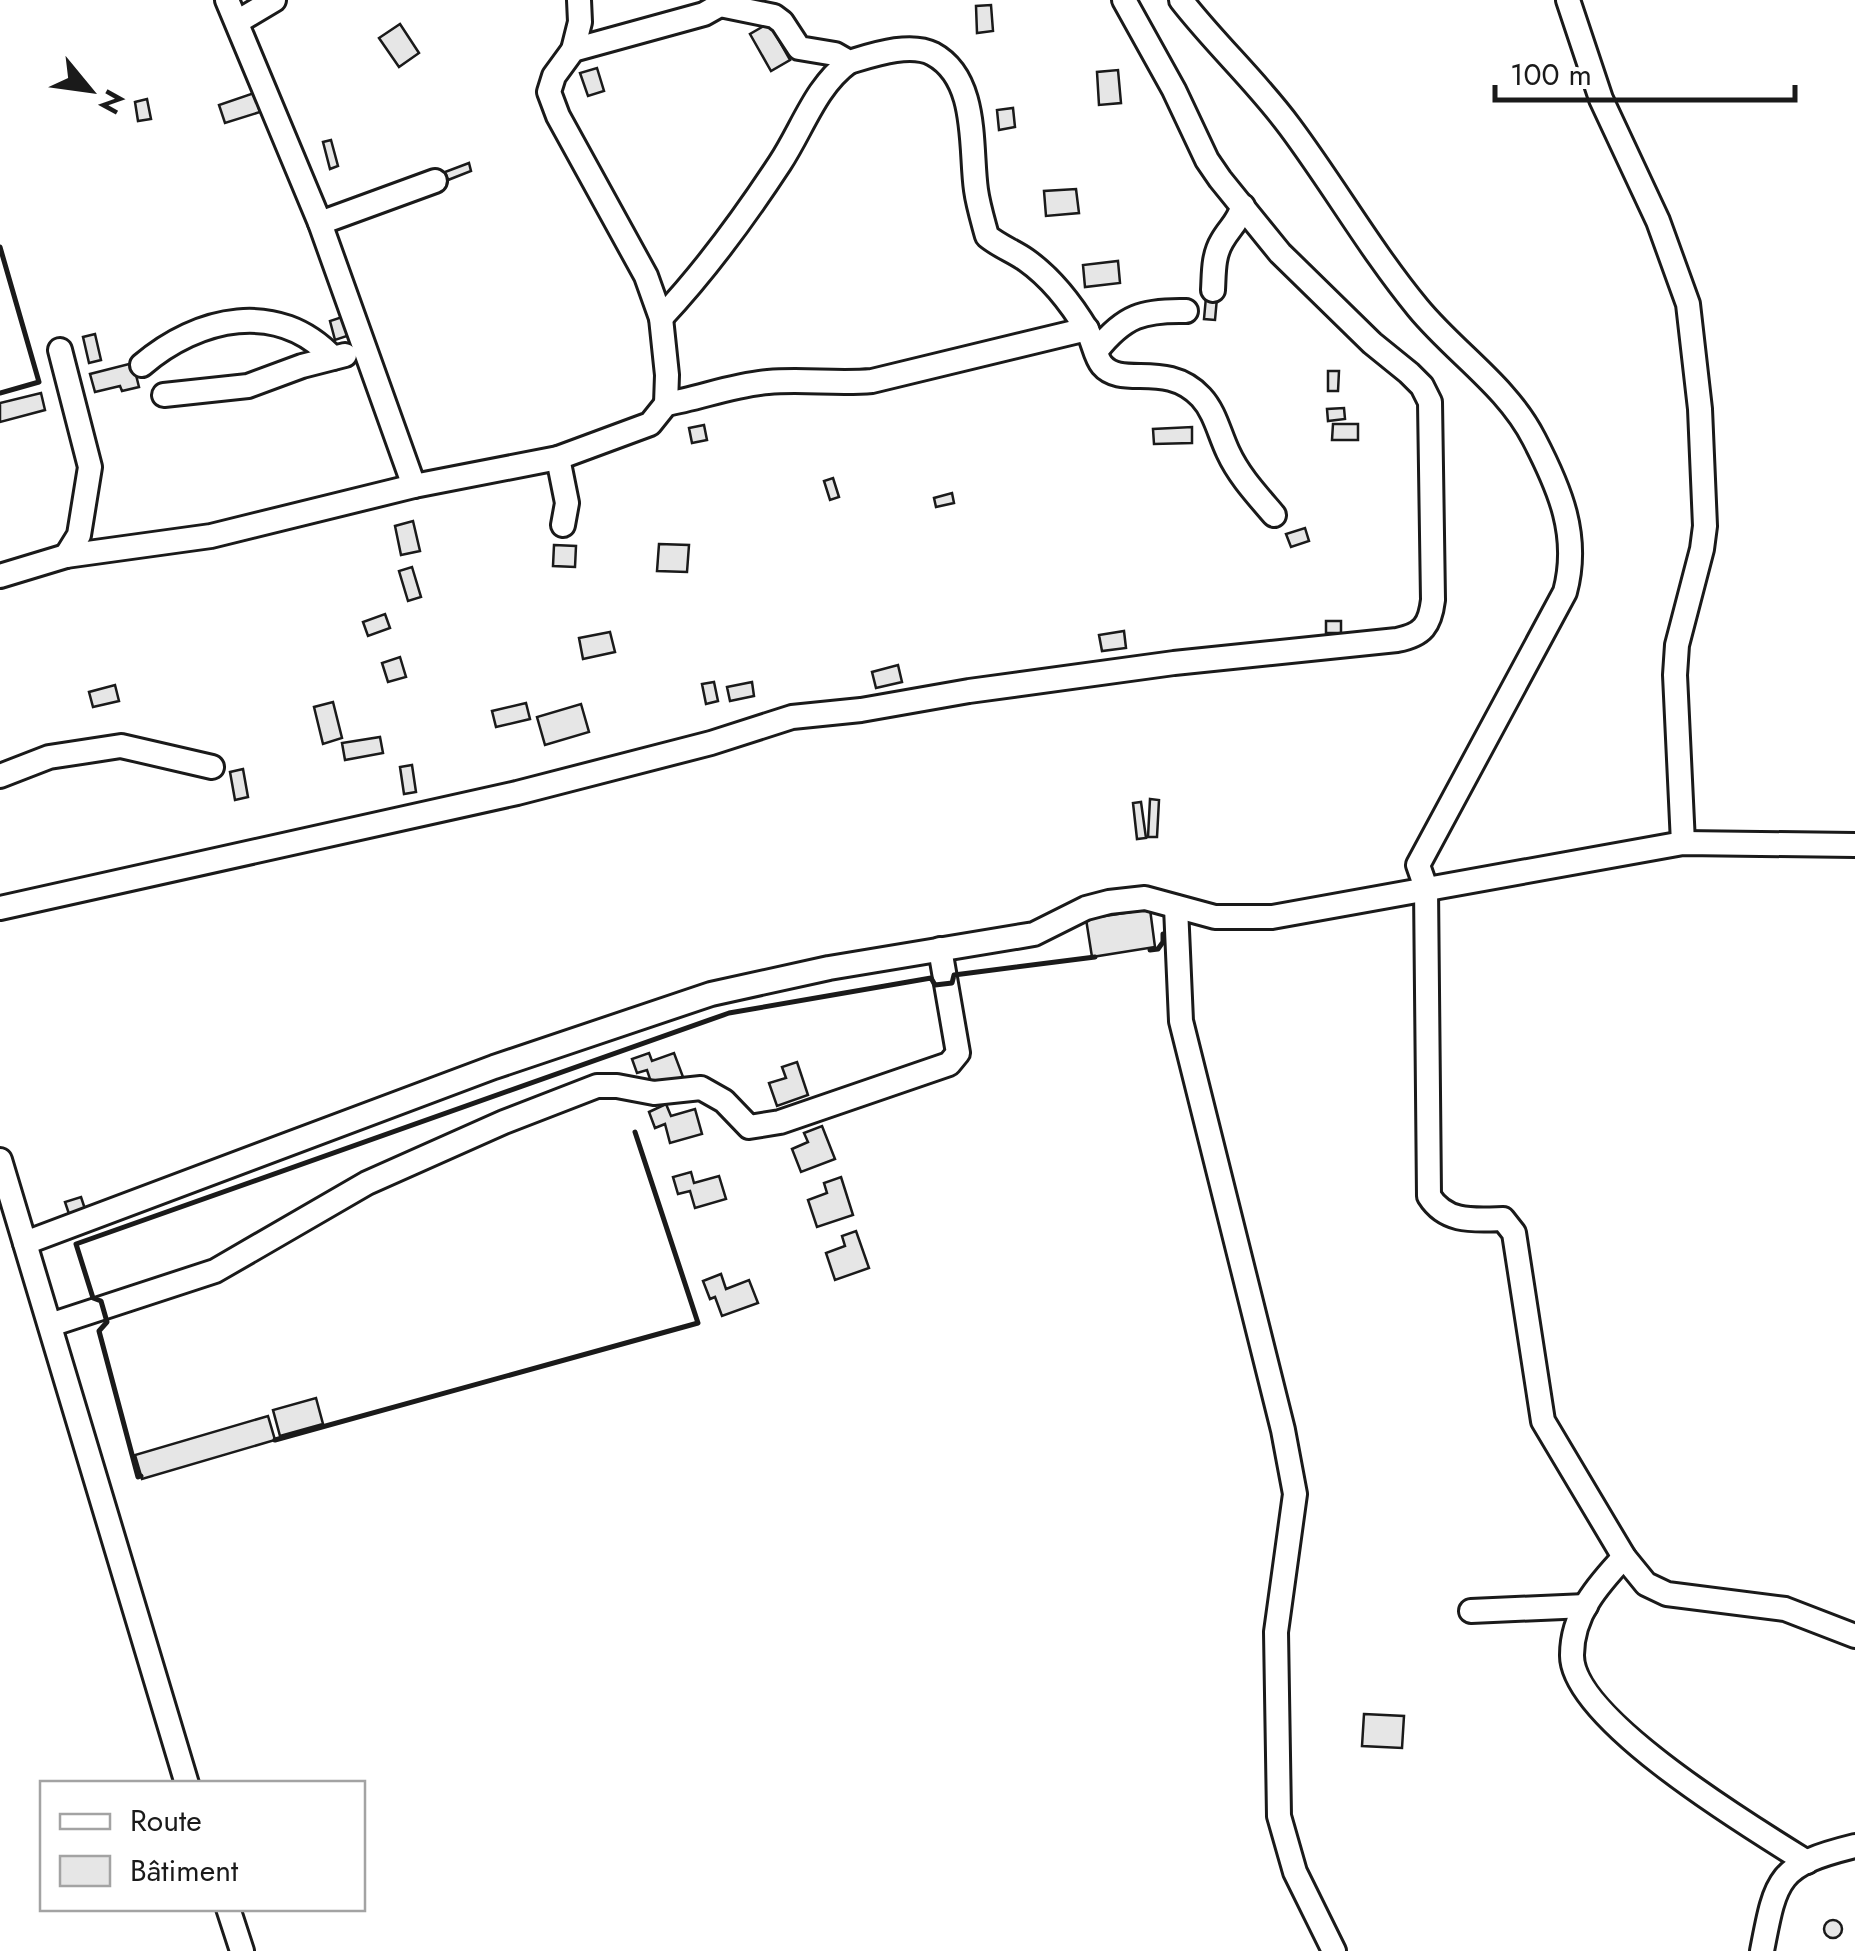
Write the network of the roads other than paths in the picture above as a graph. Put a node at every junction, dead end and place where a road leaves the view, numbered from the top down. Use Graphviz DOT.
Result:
graph roads {
  1 [pos="226,0"];
  2 [pos="274,0"];
  3 [pos="580,0"];
  4 [pos="1124,0"];
  5 [pos="1180,0"];
  6 [pos="1568,0"];
  7 [pos="721,2"];
  8 [pos="237,22"];
  9 [pos="573,50"];
  10 [pos="850,62"];
  11 [pos="434,181"];
  12 [pos="1243,206"];
  13 [pos="320,223"];
  14 [pos="1213,290"];
  15 [pos="1186,310"];
  16 [pos="661,318"];
  17 [pos="1092,340"];
  18 [pos="60,350"];
  19 [pos="364,352"];
  20 [pos="333,358"];
  21 [pos="142,365"];
  22 [pos="164,395"];
  23 [pos="666,404"];
  24 [pos="558,458"];
  25 [pos="414,486"];
  26 [pos="1274,514"];
  27 [pos="562,525"];
  28 [pos="66,556"];
  29 [pos="5,579"];
  30 [pos="212,767"];
  31 [pos="0,776"];
  32 [pos="1683,843"];
  33 [pos="1855,846"];
  34 [pos="1426,888"];
  35 [pos="1176,906"];
  36 [pos="0,908"];
  37 [pos="940,950"];
  38 [pos="0,1160"];
  39 [pos="25,1243"];
  40 [pos="50,1325"];
  41 [pos="1624,1556"];
  42 [pos="1586,1606"];
  43 [pos="1471,1611"];
  44 [pos="1855,1636"];
  45 [pos="187,1781"];
  46 [pos="1855,1846"];
  47 [pos="1807,1862"];
  48 [pos="229,1911"];
  49 [pos="242,1951"];
  50 [pos="1334,1951"];
  51 [pos="1762,1951"];
  1 -- 8 [label="street"];
  2 -- 8 [label="street"];
  3 -- 9 [label="street"];
  4 -- 12 [label="street"];
  5 -- 34 [label="street"];
  6 -- 32 [label="street"];
  7 -- 9 [label="street"];
  7 -- 10 [label="street"];
  8 -- 13 [label="street"];
  9 -- 16 [label="street"];
  10 -- 16 [label="street"];
  10 -- 17 [label="street"];
  11 -- 13 [label="street"];
  12 -- 14 [label="street"];
  12 -- 36 [label="street"];
  13 -- 19 [label="street"];
  15 -- 17 [label="street"];
  16 -- 23 [label="street"];
  17 -- 23 [label="street"];
  17 -- 26 [label="street"];
  18 -- 28 [label="street"];
  19 -- 20 [label="street"];
  19 -- 25 [label="street"];
  20 -- 21 [label="street"];
  20 -- 22 [label="street"];
  23 -- 24 [label="street"];
  24 -- 25 [label="street"];
  24 -- 27 [label="street"];
  25 -- 28 [label="street"];
  28 -- 29 [label="street"];
  30 -- 31 [label="street"];
  32 -- 33 [label="street"];
  32 -- 34 [label="street"];
  34 -- 35 [label="street"];
  34 -- 41 [label="street"];
  35 -- 37 [label="street"];
  35 -- 50 [label="street"];
  37 -- 39 [label="street"];
  37 -- 40 [label="street"];
  38 -- 39 [label="street"];
  39 -- 40 [label="street"];
  40 -- 45 [label="street"];
  41 -- 42 [label="street"];
  41 -- 44 [label="street"];
  42 -- 43 [label="street"];
  42 -- 47 [label="street"];
  46 -- 47 [label="street"];
  47 -- 51 [label="street"];
  48 -- 49 [label="street"];
}
